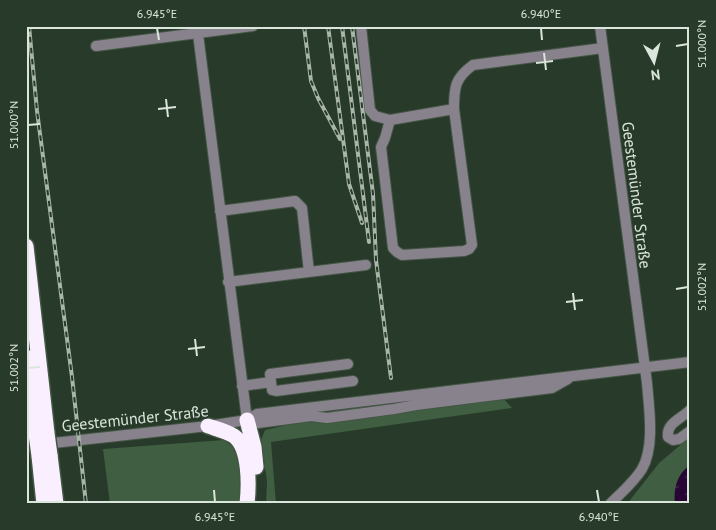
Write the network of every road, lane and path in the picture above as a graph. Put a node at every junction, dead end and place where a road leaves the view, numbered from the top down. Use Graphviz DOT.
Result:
graph roads {
  1 [pos="253,26"];
  2 [pos="361,26"];
  3 [pos="600,26"];
  4 [pos="197,30"];
  5 [pos="96,46"];
  6 [pos="603,48"];
  7 [pos="454,108"];
  8 [pos="390,120"];
  9 [pos="220,211"];
  10 [pos="26,246"];
  11 [pos="366,265"];
  12 [pos="309,272"];
  13 [pos="228,282"];
  14 [pos="26,357"];
  15 [pos="690,362"];
  16 [pos="348,364"];
  17 [pos="644,368"];
  18 [pos="353,381"];
  19 [pos="271,382"];
  20 [pos="242,386"];
  21 [pos="690,410"];
  22 [pos="247,420"];
  23 [pos="208,426"];
  24 [pos="690,431"];
  25 [pos="36,437"];
  26 [pos="244,451"];
  27 [pos="49,500"];
  28 [pos="611,503"];
  29 [pos="248,504"];
  30 [pos="258,504"];
  1 -- 4 [label="street"];
  2 -- 8 [label="street"];
  3 -- 6 [label="street, Geestemünder Straße"];
  4 -- 5 [label="street"];
  4 -- 9 [label="street"];
  6 -- 7 [label="street"];
  6 -- 17 [label="street, Geestemünder Straße"];
  7 -- 8 [label="street"];
  7 -- 8 [label="street"];
  9 -- 12 [label="street"];
  9 -- 13 [label="street"];
  10 -- 25 [label="highway"];
  11 -- 12 [label="street"];
  12 -- 13 [label="street"];
  13 -- 20 [label="street"];
  14 -- 25 [label="highway"];
  15 -- 17 [label="street, Geestemünder Straße"];
  16 -- 19 [label="street"];
  17 -- 22 [label="street, Geestemünder Straße"];
  17 -- 28 [label="street"];
  18 -- 19 [label="street"];
  19 -- 20 [label="street"];
  20 -- 22 [label="street"];
  21 -- 24 [label="street"];
  22 -- 23 [label="street, Geestemünder Straße"];
  22 -- 26 [label="highway"];
  22 -- 30 [label="highway"];
  23 -- 25 [label="street, Geestemünder Straße"];
  23 -- 26 [label="highway"];
  25 -- 27 [label="highway, bridge"];
  26 -- 29 [label="highway"];
}
